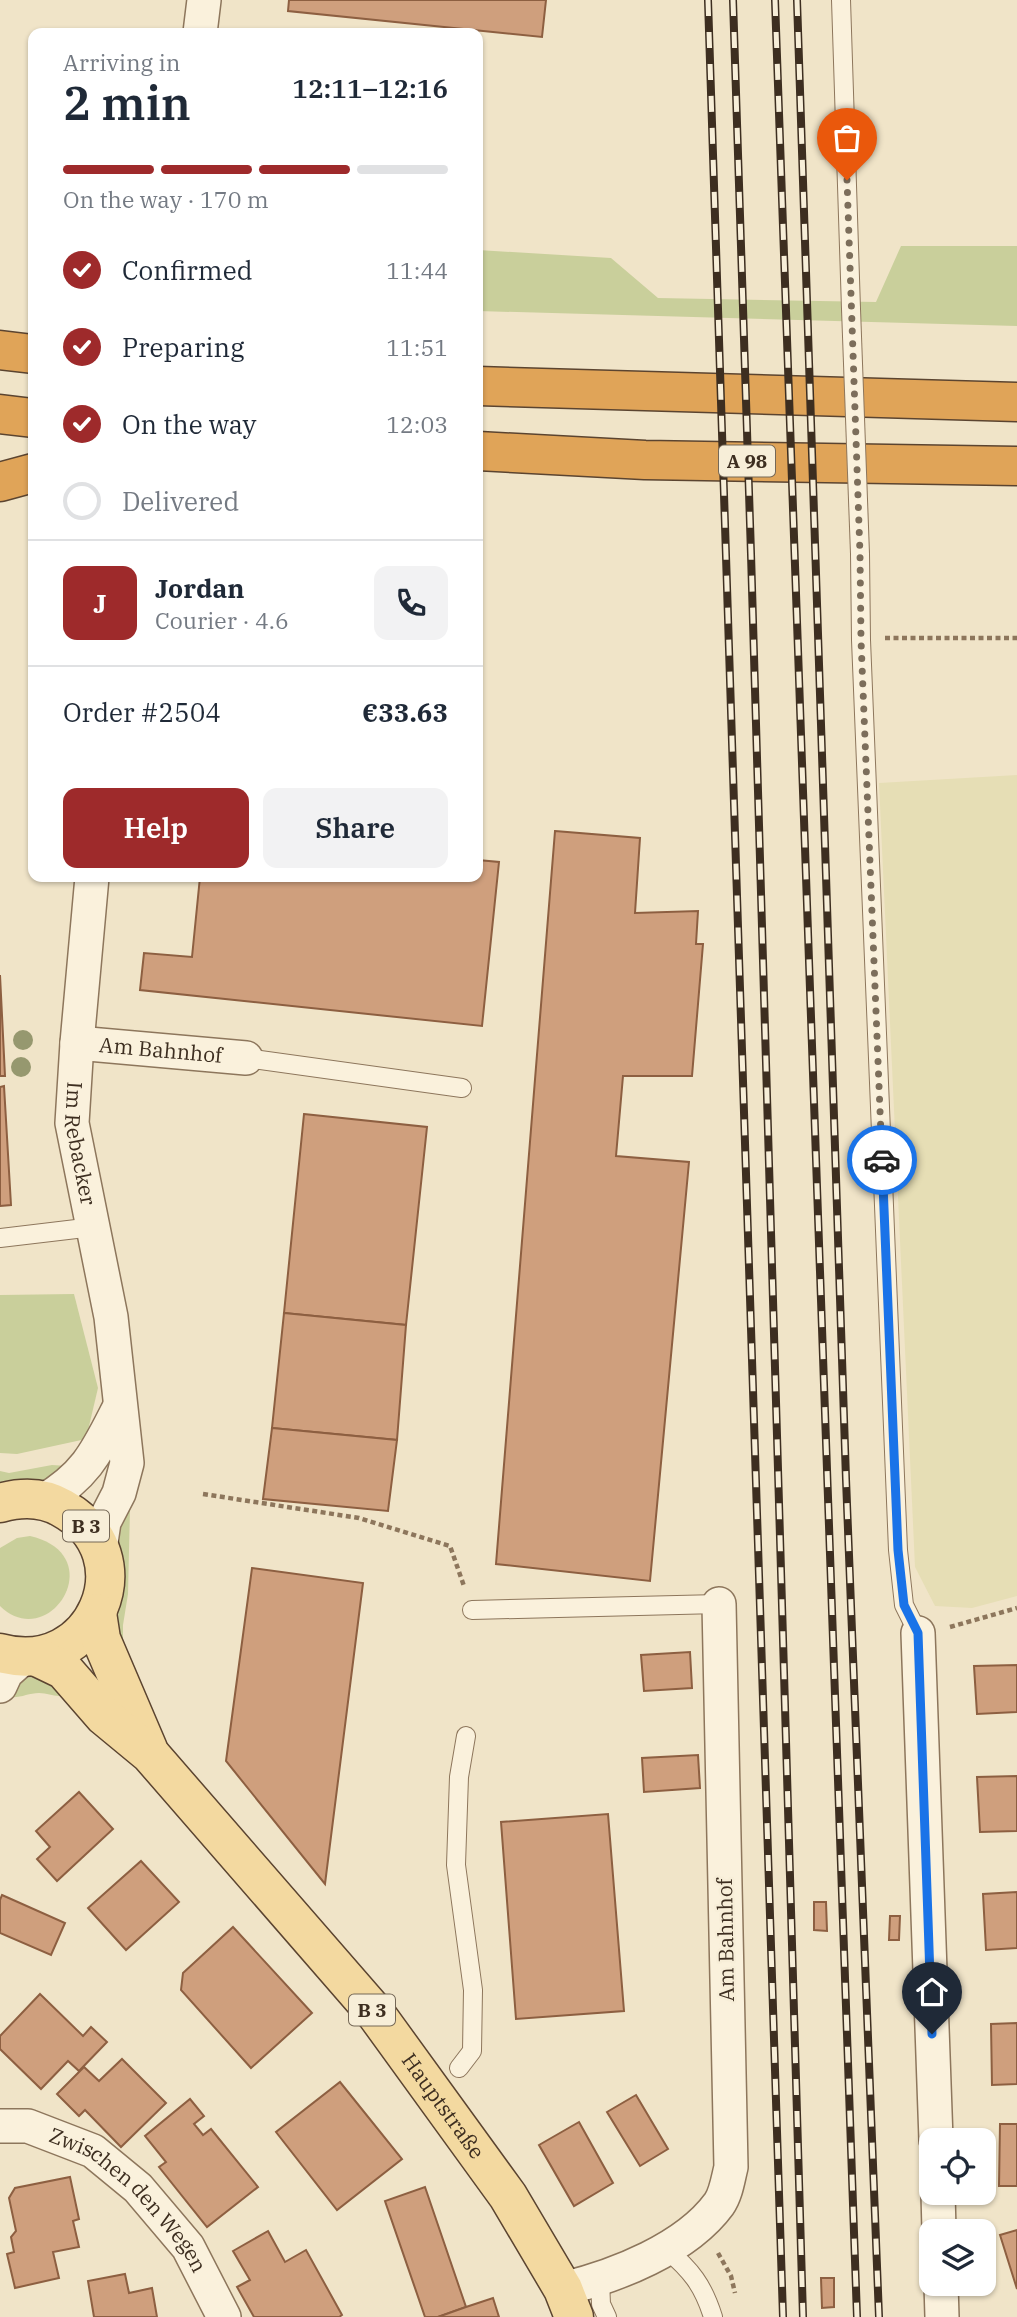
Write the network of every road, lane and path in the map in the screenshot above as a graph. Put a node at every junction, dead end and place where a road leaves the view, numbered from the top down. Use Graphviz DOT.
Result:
graph roads {
  1 [pos="204,0"];
  2 [pos="842,0"];
  3 [pos="201,28"];
  4 [pos="0,350"];
  5 [pos="28,353"];
  6 [pos="483,386"];
  7 [pos="1017,402"];
  8 [pos="0,415"];
  9 [pos="28,418"];
  10 [pos="483,451"];
  11 [pos="1017,466"];
  12 [pos="28,474"];
  13 [pos="0,482"];
  14 [pos="1017,638"];
  15 [pos="861,640"];
  16 [pos="92,882"];
  17 [pos="77,1043"];
  18 [pos="246,1058"];
  19 [pos="461,1088"];
  20 [pos="93,1227"];
  21 [pos="0,1238"];
  22 [pos="119,1408"];
  23 [pos="203,1494"];
  24 [pos="43,1501"];
  25 [pos="0,1502"];
  26 [pos="100,1549"];
  27 [pos="719,1604"];
  28 [pos="1017,1608"];
  29 [pos="472,1610"];
  30 [pos="97,1613"];
  31 [pos="918,1633"];
  32 [pos="20,1655"];
  33 [pos="0,1686"];
  34 [pos="466,1736"];
  35 [pos="150,1754"];
  36 [pos="459,2068"];
  37 [pos="0,2126"];
  38 [pos="936,2128"];
  39 [pos="666,2249"];
  40 [pos="600,2280"];
  41 [pos="941,2296"];
  42 [pos="568,2303"];
  43 [pos="224,2317"];
  44 [pos="607,2317"];
  45 [pos="713,2317"];
  46 [pos="942,2317"];
  1 -- 3 [label="street"];
  2 -- 15 [label="lane, bridge"];
  4 -- 5 [label="highway"];
  6 -- 7 [label="highway"];
  8 -- 9 [label="highway"];
  10 -- 11 [label="highway, A 98"];
  12 -- 13 [label="highway"];
  14 -- 15 [label="path"];
  15 -- 31 [label="lane"];
  16 -- 17 [label="street, Im Rebacker"];
  17 -- 18 [label="street, Am Bahnhof"];
  17 -- 20 [label="street, Im Rebacker"];
  18 -- 19 [label="lane"];
  20 -- 21 [label="lane"];
  20 -- 22 [label="street, Im Rebacker"];
  22 -- 24 [label="street"];
  22 -- 26 [label="street, Im Rebacker"];
  23 -- 29 [label="path"];
  24 -- 25 [label="main road, B 3"];
  24 -- 26 [label="main road, B 3"];
  26 -- 30 [label="main road, B 3"];
  27 -- 29 [label="lane"];
  27 -- 39 [label="street, Am Bahnhof"];
  28 -- 31 [label="path"];
  30 -- 32 [label="main road"];
  30 -- 35 [label="main road, Hauptstraße / B 3"];
  31 -- 38 [label="street"];
  32 -- 33 [label="street"];
  32 -- 35 [label="main road, Hauptstraße / B 3"];
  34 -- 36 [label="lane"];
  35 -- 42 [label="main road, Hauptstraße / B 3"];
  37 -- 43 [label="street, Zwischen den Wegen"];
  39 -- 40 [label="street, Am Bahnhof"];
  39 -- 45 [label="lane"];
  40 -- 42 [label="street, Am Bahnhof"];
  40 -- 44 [label="lane"];
  41 -- 46 [label="street"];
}
